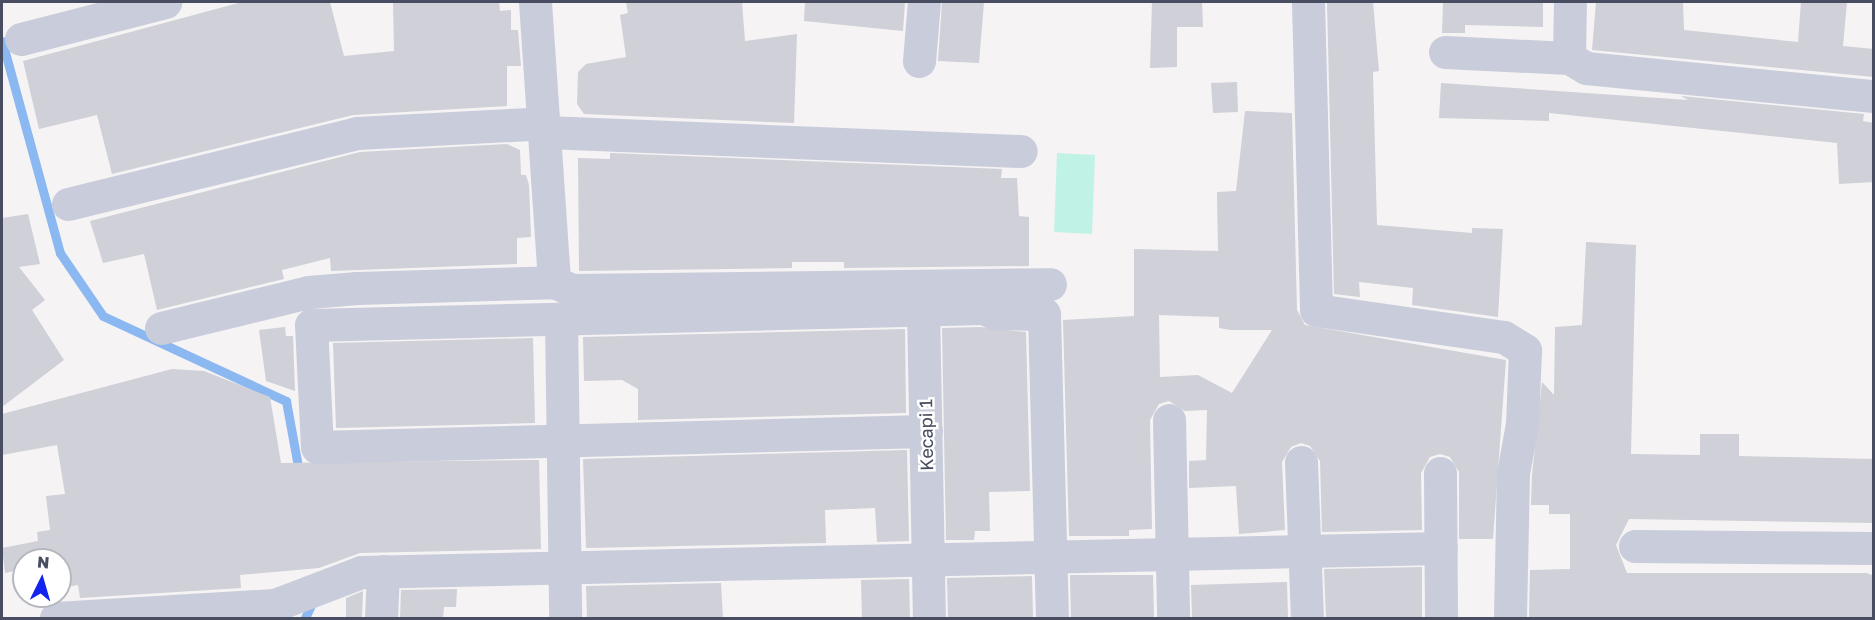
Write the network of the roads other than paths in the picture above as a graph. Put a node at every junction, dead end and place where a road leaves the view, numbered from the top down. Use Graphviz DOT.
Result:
graph roads {
  1 [pos="165,2"];
  2 [pos="535,2"];
  3 [pos="924,2"];
  4 [pos="1308,2"];
  5 [pos="1570,2"];
  6 [pos="109,8"];
  7 [pos="21,39"];
  8 [pos="1445,52"];
  9 [pos="1569,58"];
  10 [pos="919,62"];
  11 [pos="1874,96"];
  12 [pos="546,128"];
  13 [pos="1021,151"];
  14 [pos="68,204"];
  15 [pos="554,282"];
  16 [pos="1050,284"];
  17 [pos="923,309"];
  18 [pos="561,319"];
  19 [pos="161,328"];
  20 [pos="1169,420"];
  21 [pos="926,431"];
  22 [pos="562,441"];
  23 [pos="1301,462"];
  24 [pos="1440,473"];
  25 [pos="1635,546"];
  26 [pos="1441,548"];
  27 [pos="1874,548"];
  28 [pos="1305,551"];
  29 [pos="1172,555"];
  30 [pos="1050,558"];
  31 [pos="928,561"];
  32 [pos="564,570"];
  33 [pos="383,572"];
  34 [pos="56,618"];
  35 [pos="381,618"];
  36 [pos="565,618"];
  37 [pos="929,618"];
  38 [pos="1052,618"];
  39 [pos="1173,618"];
  40 [pos="1307,618"];
  41 [pos="1441,618"];
  42 [pos="1510,618"];
  1 -- 6 [label="street"];
  2 -- 12 [label="street"];
  3 -- 10 [label="street"];
  4 -- 42 [label="street"];
  5 -- 9 [label="street"];
  6 -- 7 [label="street"];
  8 -- 9 [label="street"];
  9 -- 11 [label="street"];
  12 -- 13 [label="street"];
  12 -- 14 [label="street"];
  12 -- 15 [label="street"];
  15 -- 16 [label="street"];
  15 -- 19 [label="street"];
  17 -- 18 [label="street"];
  17 -- 21 [label="street, Kecapi 1"];
  17 -- 30 [label="street"];
  18 -- 22 [label="street"];
  18 -- 22 [label="street"];
  20 -- 29 [label="street"];
  21 -- 22 [label="street"];
  21 -- 31 [label="street, Kecapi 1"];
  22 -- 32 [label="street"];
  23 -- 28 [label="street"];
  24 -- 26 [label="street"];
  25 -- 27 [label="street"];
  26 -- 28 [label="street"];
  26 -- 41 [label="street"];
  28 -- 29 [label="street"];
  28 -- 40 [label="street"];
  29 -- 30 [label="street"];
  29 -- 39 [label="street"];
  30 -- 31 [label="street"];
  30 -- 38 [label="street"];
  31 -- 32 [label="street"];
  31 -- 37 [label="street, Kecapi 1"];
  32 -- 33 [label="street"];
  32 -- 36 [label="street"];
  33 -- 34 [label="street"];
  33 -- 35 [label="street"];
}
